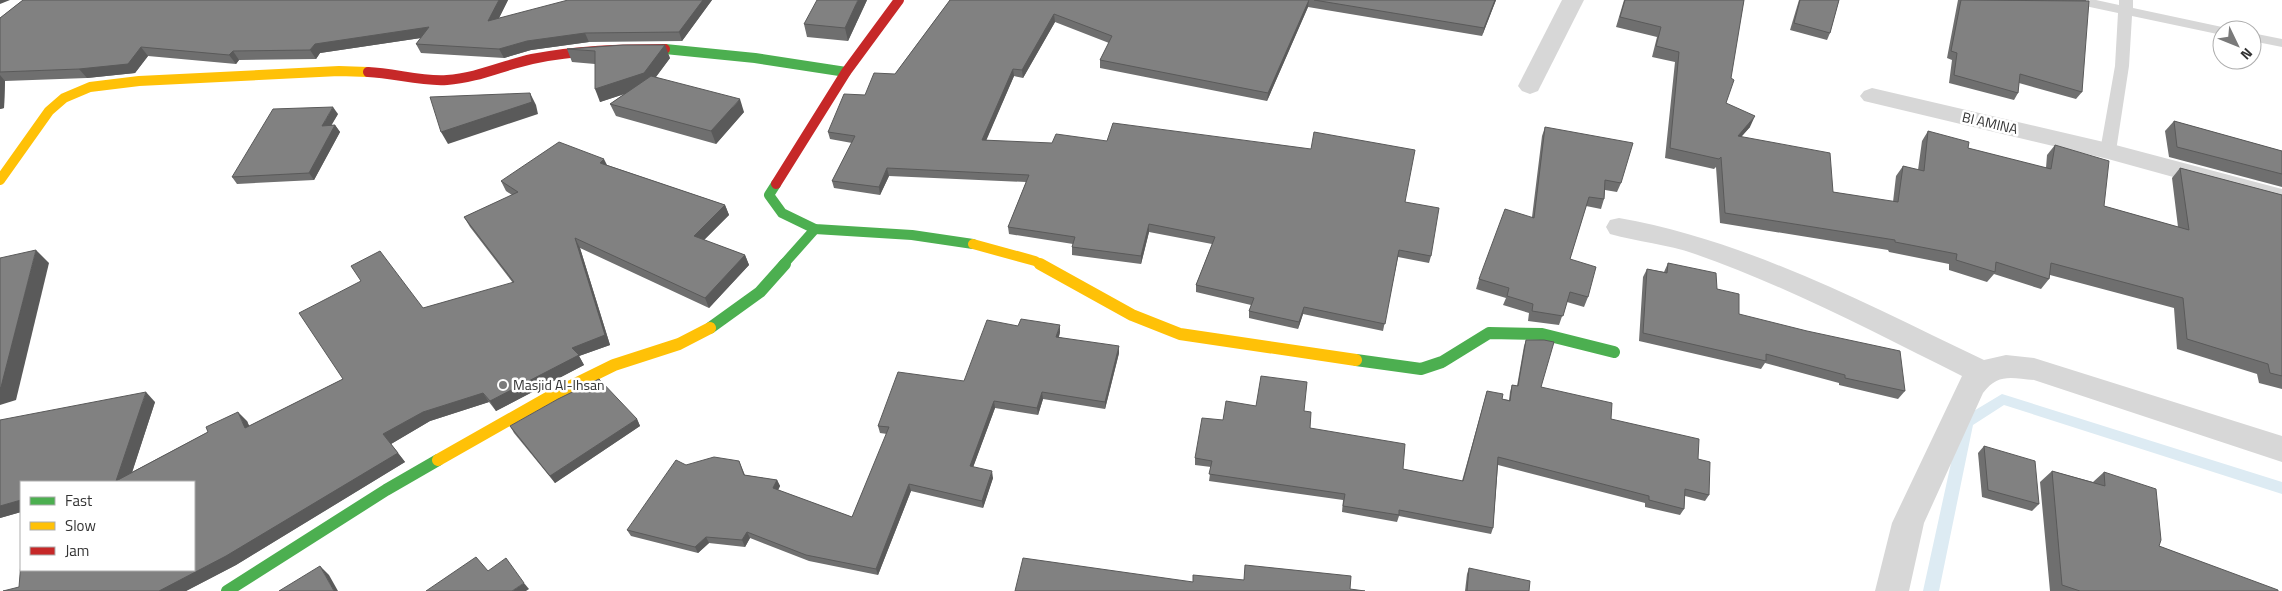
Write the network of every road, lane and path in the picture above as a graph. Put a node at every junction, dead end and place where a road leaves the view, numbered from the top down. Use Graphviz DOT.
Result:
graph roads {
  1 [pos="900,0"];
  2 [pos="1573,0"];
  3 [pos="2076,0"];
  4 [pos="2127,6"];
  5 [pos="2212,28"];
  6 [pos="2262,39"];
  7 [pos="2282,43"];
  8 [pos="846,72"];
  9 [pos="1530,86"];
  10 [pos="1872,96"];
  11 [pos="2108,151"];
  12 [pos="0,180"];
  13 [pos="2282,198"];
  14 [pos="1620,227"];
  15 [pos="814,229"];
  16 [pos="1614,352"];
  17 [pos="1982,372"];
  18 [pos="2282,449"];
  19 [pos="227,591"];
  20 [pos="1892,591"];
  1 -- 8 [label="street"];
  2 -- 9 [label="street"];
  3 -- 4 [label="lane"];
  4 -- 5 [label="lane"];
  4 -- 11 [label="lane"];
  6 -- 7 [label="lane"];
  8 -- 12 [label="street"];
  8 -- 15 [label="street"];
  10 -- 11 [label="street, BI AMINA"];
  11 -- 13 [label="street, BI AMINA"];
  14 -- 17 [label="street"];
  15 -- 16 [label="street"];
  15 -- 19 [label="street"];
  17 -- 18 [label="street"];
  17 -- 20 [label="street"];
}
